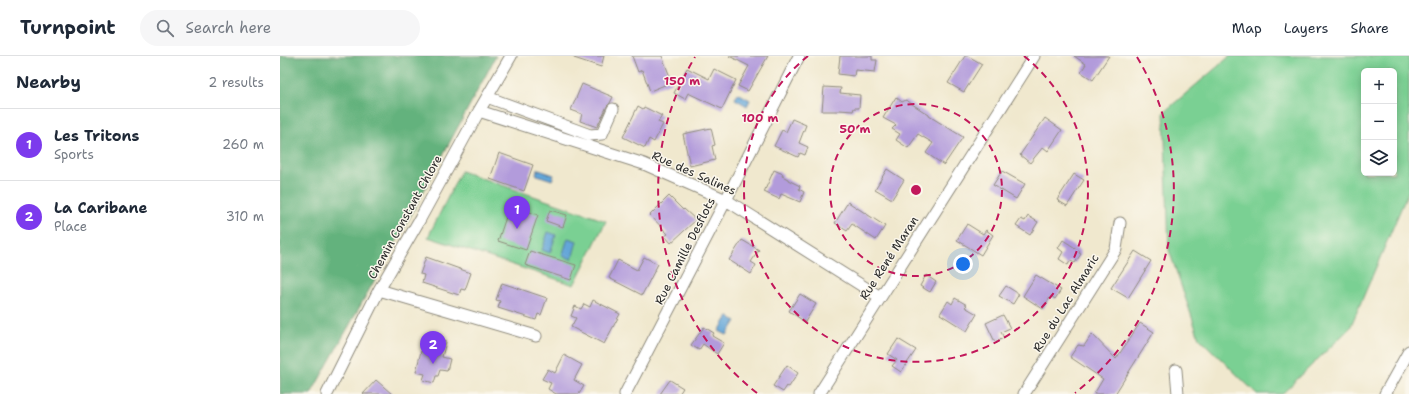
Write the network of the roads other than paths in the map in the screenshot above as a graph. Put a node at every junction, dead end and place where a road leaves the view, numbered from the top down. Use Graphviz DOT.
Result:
graph roads {
  1 [pos="511,56"];
  2 [pos="799,56"];
  3 [pos="1034,56"];
  4 [pos="487,97"];
  5 [pos="613,109"];
  6 [pos="479,111"];
  7 [pos="726,200"];
  8 [pos="1120,223"];
  9 [pos="380,290"];
  10 [pos="880,297"];
  11 [pos="536,336"];
  12 [pos="1409,351"];
  13 [pos="1176,370"];
  14 [pos="327,394"];
  15 [pos="625,394"];
  16 [pos="819,394"];
  17 [pos="1025,394"];
  18 [pos="1178,394"];
  19 [pos="1385,394"];
  1 -- 4 [label="street, Chemin Constant Chlore"];
  2 -- 7 [label="street, Rue Camille Desflots"];
  3 -- 10 [label="street, Rue René Maran"];
  4 -- 5 [label="street"];
  4 -- 6 [label="street, Chemin Constant Chlore"];
  6 -- 7 [label="street, Rue des Salines"];
  6 -- 9 [label="street, Chemin Constant Chlore"];
  7 -- 10 [label="street, Rue des Salines"];
  7 -- 15 [label="street, Rue Camille Desflots"];
  8 -- 17 [label="street, Rue du Lac Almaric"];
  9 -- 11 [label="street"];
  9 -- 14 [label="street, Chemin Constant Chlore"];
  10 -- 16 [label="street, Rue René Maran"];
  12 -- 19 [label="street"];
  13 -- 18 [label="street"];
}
